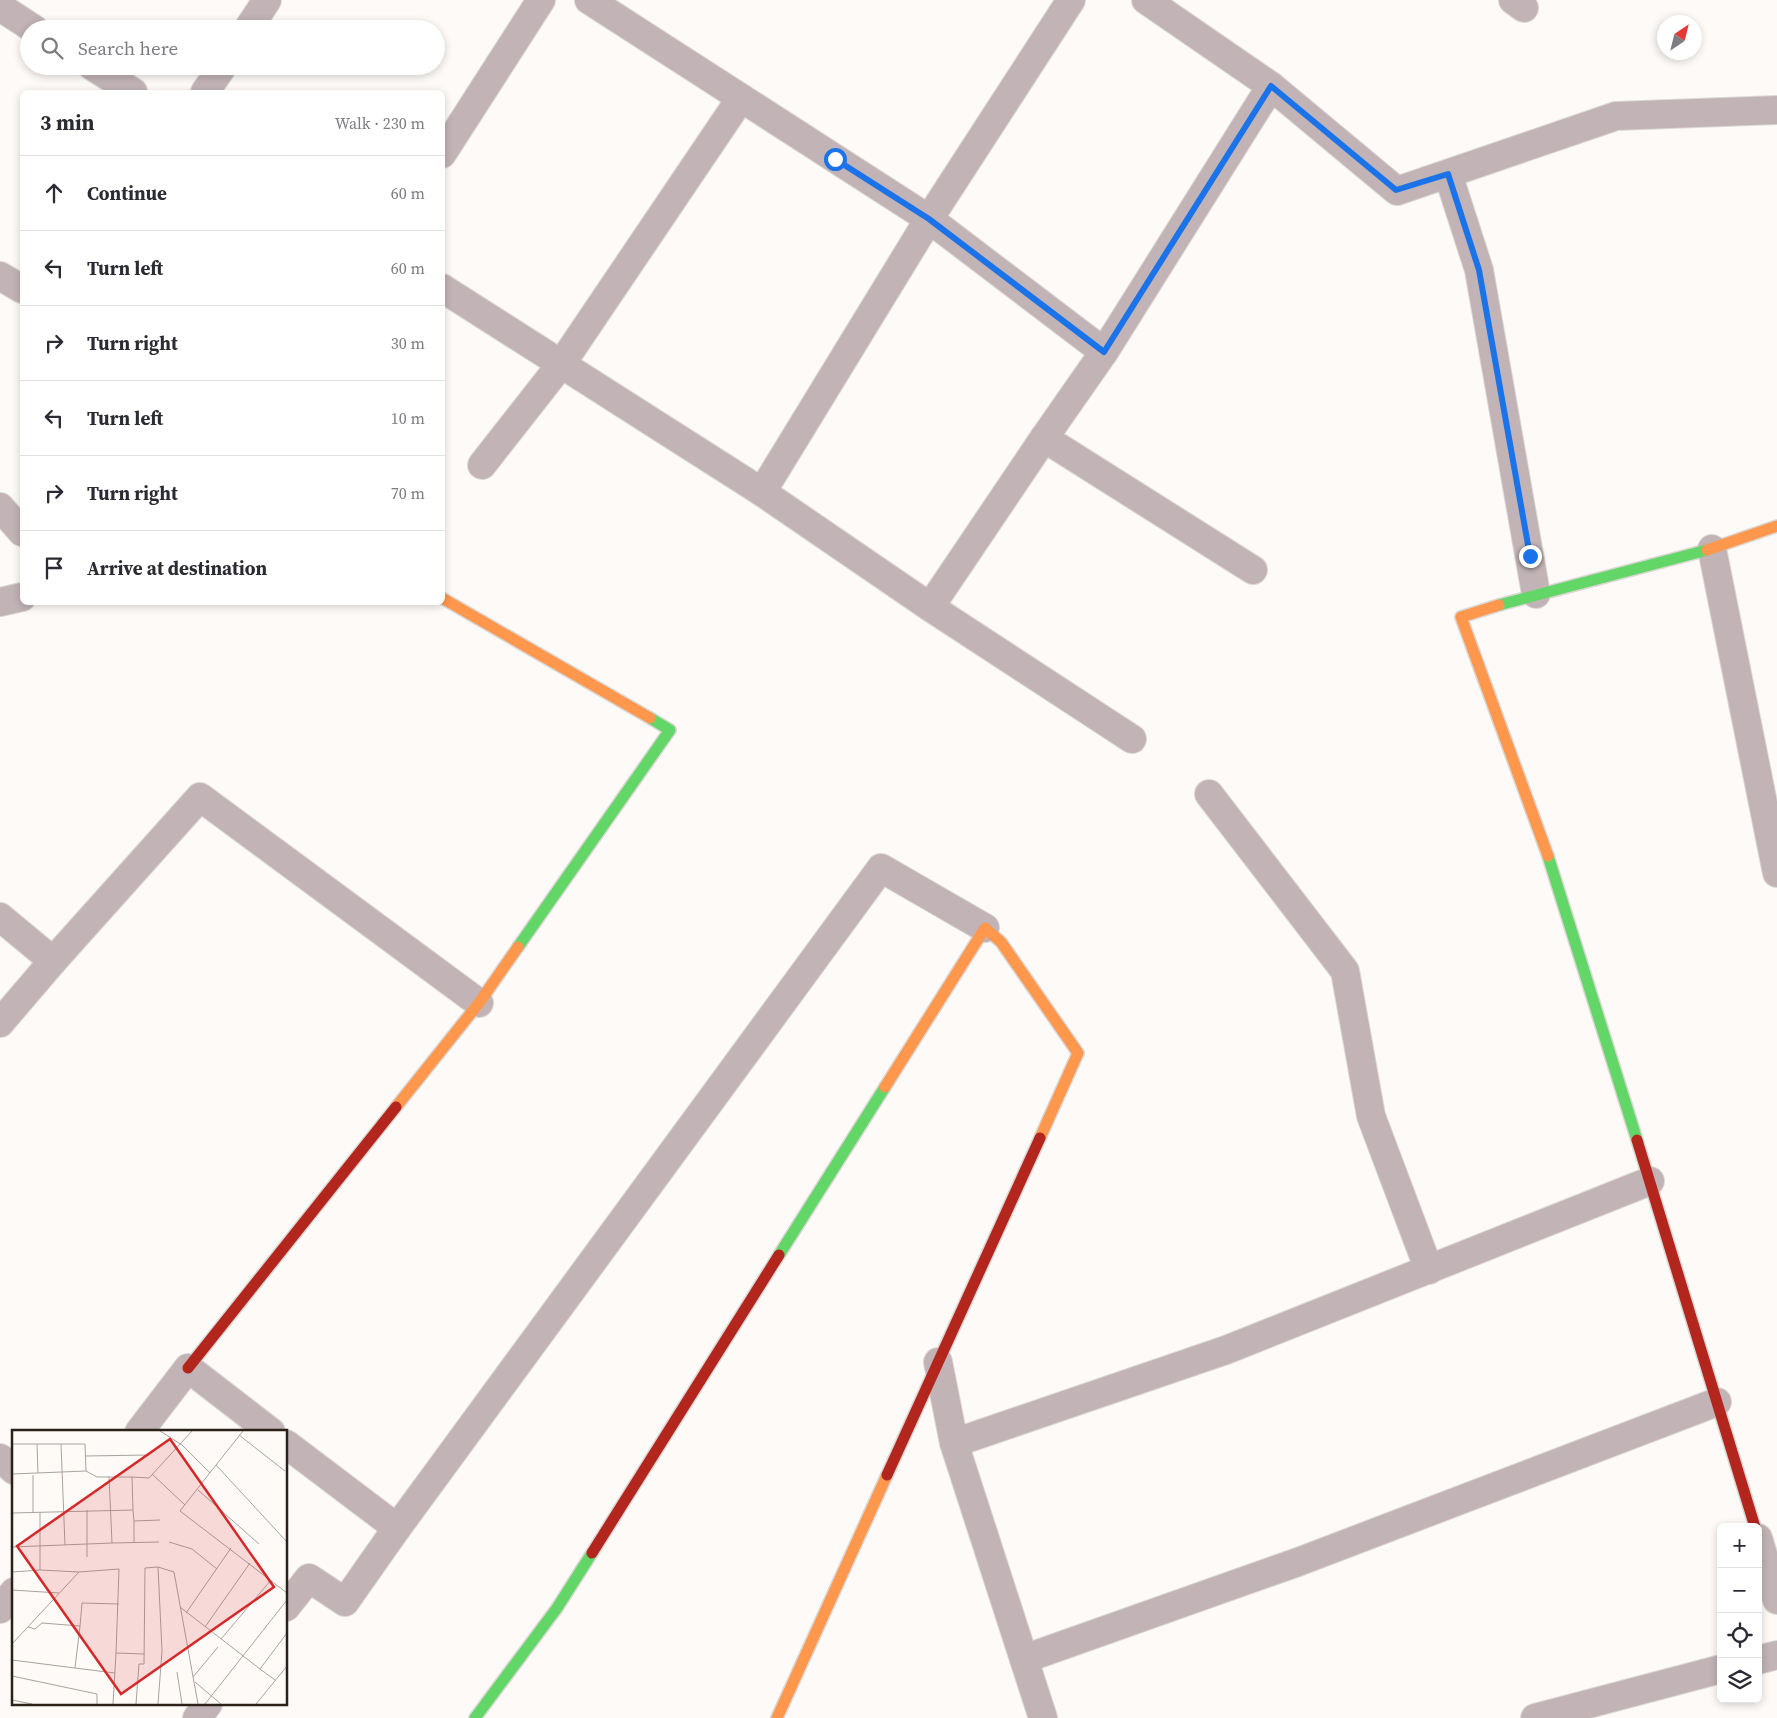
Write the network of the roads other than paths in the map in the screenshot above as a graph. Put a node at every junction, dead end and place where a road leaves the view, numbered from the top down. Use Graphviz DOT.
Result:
graph roads {
  1 [pos="267,0"];
  2 [pos="541,0"];
  3 [pos="589,0"];
  4 [pos="1071,0"];
  5 [pos="1146,0"];
  6 [pos="0,7"];
  7 [pos="20,20"];
  8 [pos="254,20"];
  9 [pos="106,75"];
  10 [pos="217,75"];
  11 [pos="1271,86"];
  12 [pos="130,90"];
  13 [pos="206,90"];
  14 [pos="740,98"];
  15 [pos="1777,110"];
  16 [pos="445,149"];
  17 [pos="1448,174"];
  18 [pos="929,219"];
  19 [pos="0,276"];
  20 [pos="20,288"];
  21 [pos="445,290"];
  22 [pos="1104,352"];
  23 [pos="562,363"];
  24 [pos="1044,438"];
  25 [pos="482,465"];
  26 [pos="762,492"];
  27 [pos="0,507"];
  28 [pos="1777,526"];
  29 [pos="20,530"];
  30 [pos="1712,549"];
  31 [pos="1253,570"];
  32 [pos="1536,594"];
  33 [pos="20,597"];
  34 [pos="445,600"];
  35 [pos="0,602"];
  36 [pos="930,607"];
  37 [pos="1132,739"];
  38 [pos="1209,794"];
  39 [pos="1777,873"];
  40 [pos="0,917"];
  41 [pos="985,928"];
  42 [pos="53,961"];
  43 [pos="479,1003"];
  44 [pos="0,1023"];
  45 [pos="1650,1181"];
  46 [pos="1428,1270"];
  47 [pos="938,1362"];
  48 [pos="188,1368"];
  49 [pos="1717,1402"];
  50 [pos="141,1430"];
  51 [pos="268,1430"];
  52 [pos="954,1443"];
  53 [pos="288,1446"];
  54 [pos="0,1458"];
  55 [pos="12,1468"];
  56 [pos="1754,1523"];
  57 [pos="397,1528"];
  58 [pos="1762,1551"];
  59 [pos="12,1594"];
  60 [pos="1777,1600"];
  61 [pos="288,1604"];
  62 [pos="0,1609"];
  63 [pos="1777,1655"];
  64 [pos="1024,1659"];
  65 [pos="1762,1659"];
  66 [pos="1717,1671"];
  67 [pos="206,1706"];
  68 [pos="197,1718"];
  69 [pos="475,1718"];
  70 [pos="777,1718"];
  71 [pos="1043,1718"];
  72 [pos="1535,1718"];
  1 -- 8 [label="street"];
  2 -- 16 [label="street"];
  3 -- 14 [label="street"];
  4 -- 18 [label="street"];
  5 -- 11 [label="street"];
  6 -- 7 [label="street"];
  9 -- 12 [label="street"];
  10 -- 13 [label="street"];
  11 -- 17 [label="street"];
  11 -- 22 [label="street"];
  14 -- 18 [label="street"];
  14 -- 23 [label="street"];
  15 -- 17 [label="street"];
  17 -- 32 [label="street"];
  18 -- 22 [label="street"];
  18 -- 26 [label="street"];
  19 -- 20 [label="street"];
  21 -- 23 [label="street"];
  22 -- 24 [label="street"];
  23 -- 25 [label="street"];
  23 -- 26 [label="street"];
  24 -- 31 [label="street"];
  24 -- 36 [label="street"];
  26 -- 36 [label="street"];
  27 -- 29 [label="street"];
  28 -- 30 [label="street"];
  30 -- 32 [label="street"];
  30 -- 39 [label="street"];
  32 -- 45 [label="street"];
  33 -- 35 [label="street"];
  34 -- 43 [label="street"];
  36 -- 37 [label="street"];
  38 -- 46 [label="street"];
  40 -- 42 [label="street"];
  41 -- 47 [label="street"];
  41 -- 57 [label="street"];
  41 -- 69 [label="street"];
  42 -- 43 [label="street"];
  42 -- 44 [label="street"];
  43 -- 48 [label="street"];
  45 -- 46 [label="street"];
  45 -- 49 [label="street"];
  46 -- 52 [label="street"];
  47 -- 52 [label="street"];
  47 -- 70 [label="street"];
  48 -- 50 [label="street"];
  48 -- 51 [label="street"];
  49 -- 56 [label="street"];
  49 -- 64 [label="street"];
  52 -- 64 [label="street"];
  53 -- 57 [label="street"];
  54 -- 55 [label="street"];
  57 -- 61 [label="street"];
  58 -- 60 [label="street"];
  59 -- 62 [label="street"];
  63 -- 65 [label="street"];
  64 -- 71 [label="street"];
  66 -- 72 [label="street"];
  67 -- 68 [label="street"];
}
